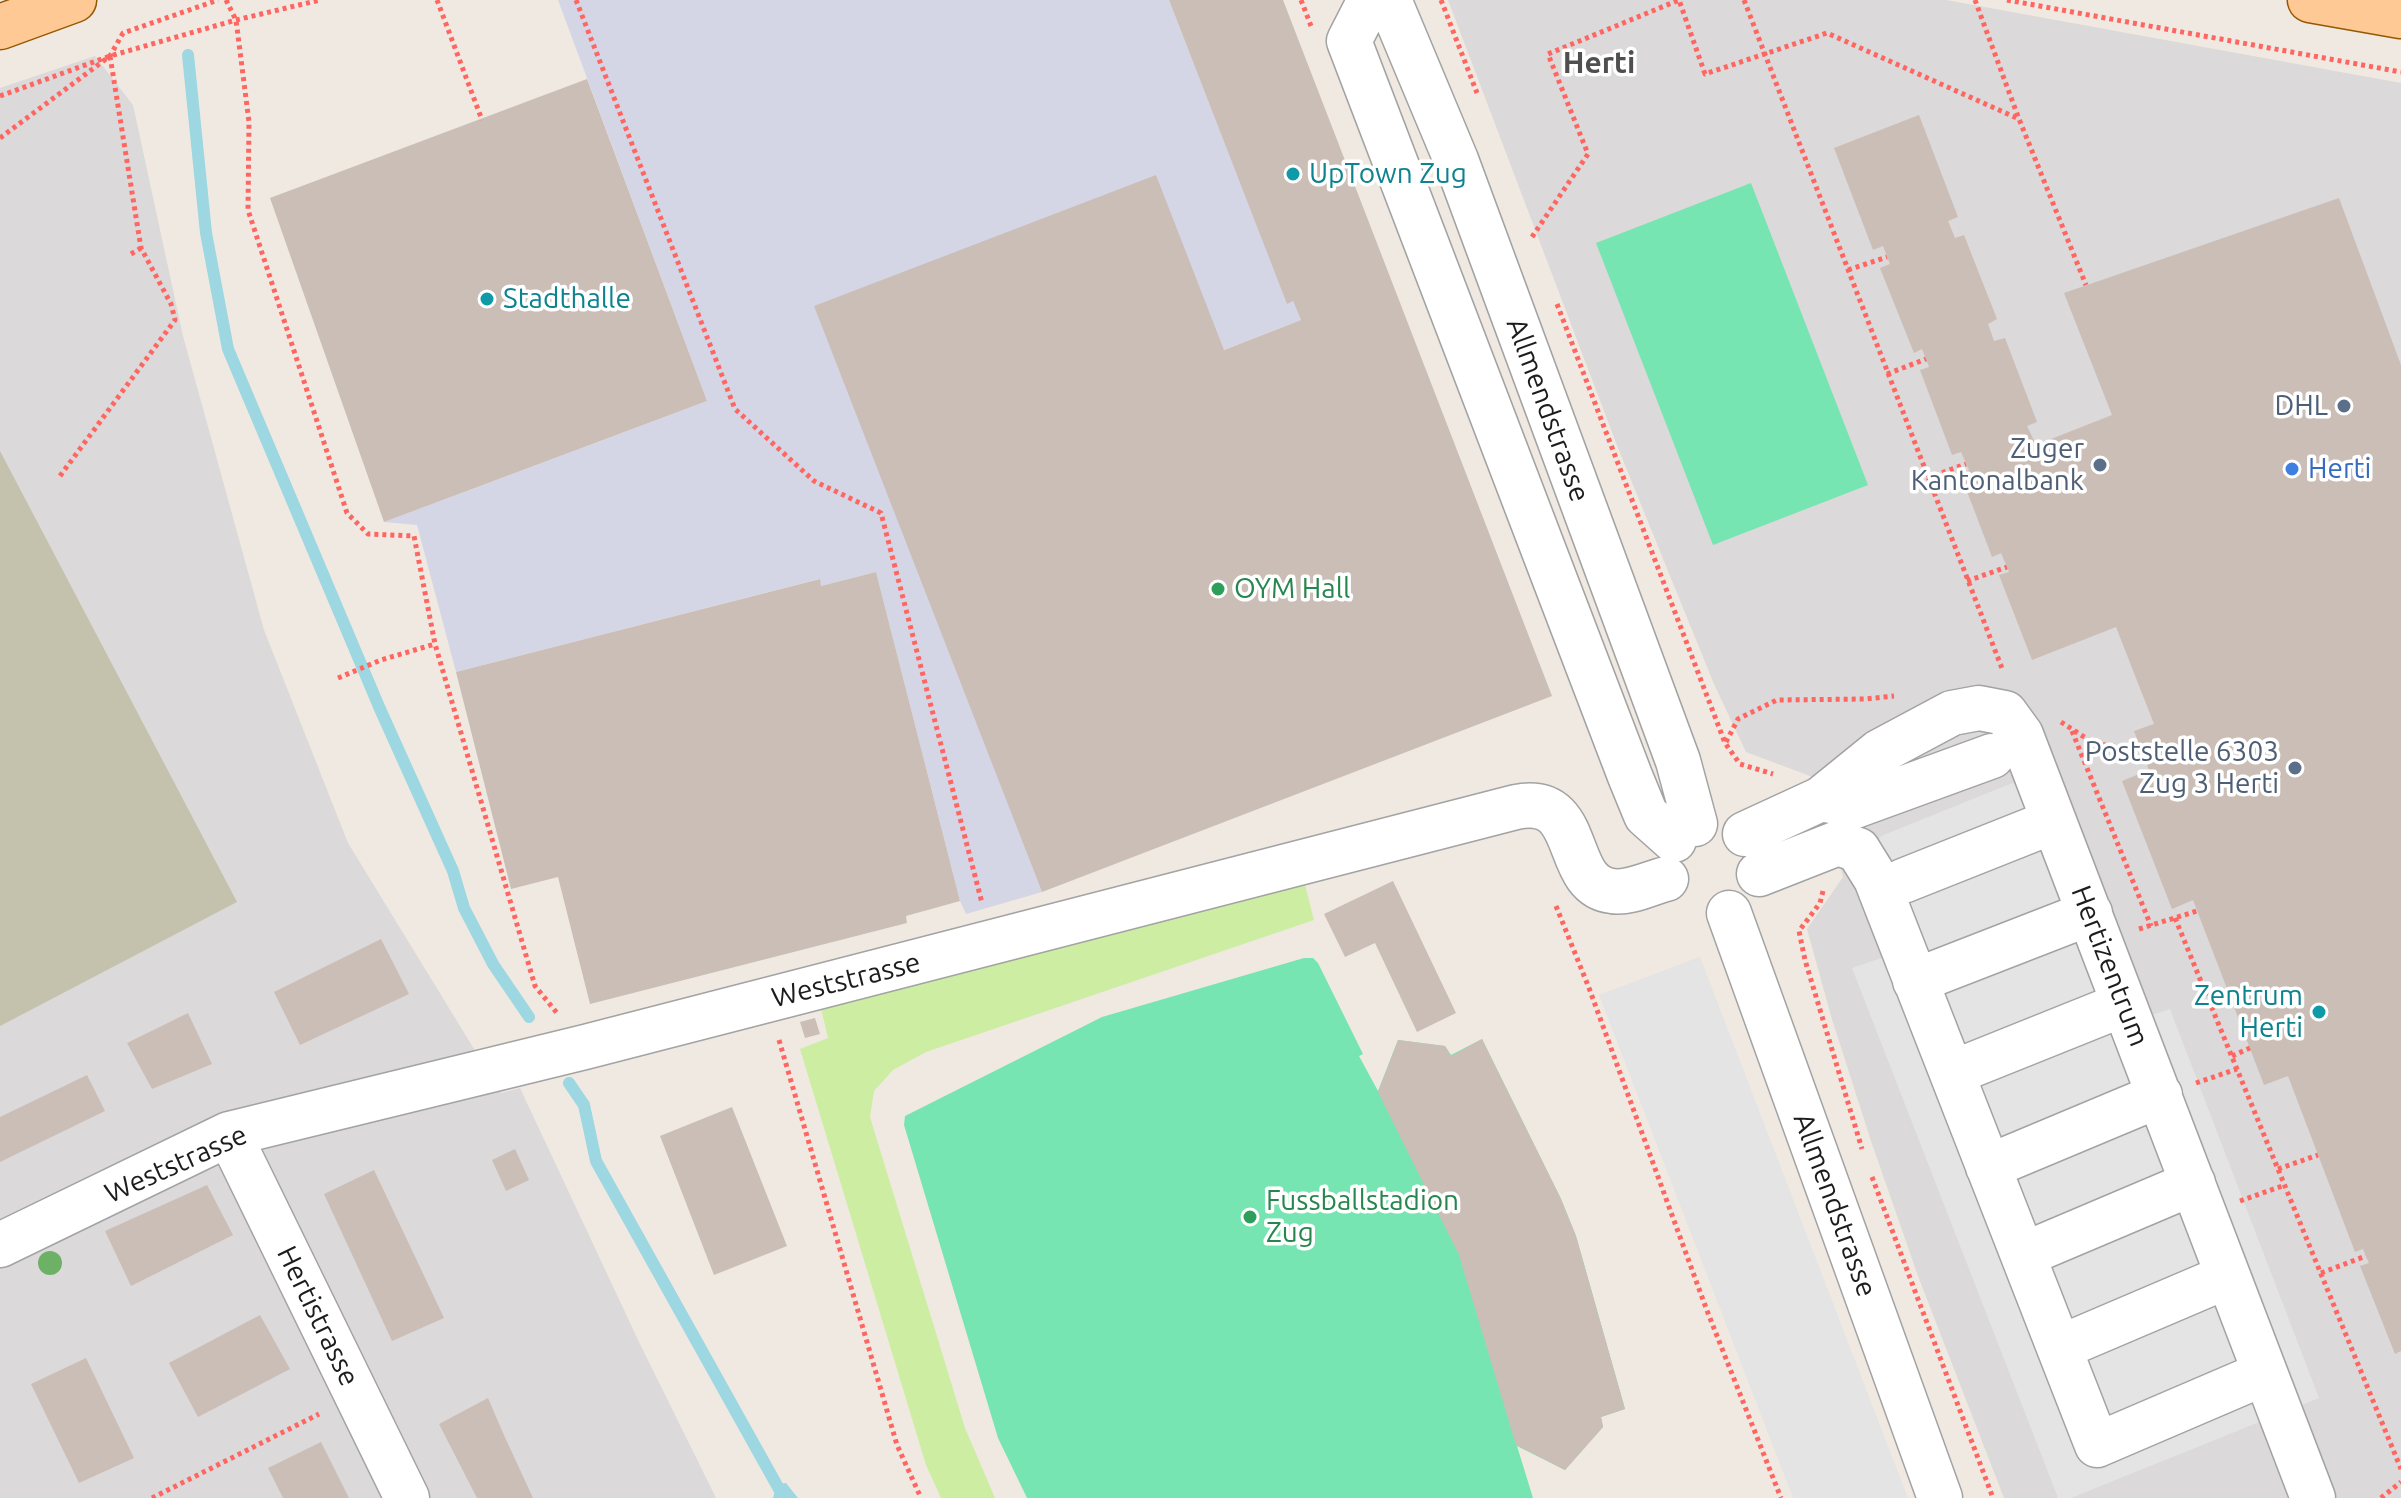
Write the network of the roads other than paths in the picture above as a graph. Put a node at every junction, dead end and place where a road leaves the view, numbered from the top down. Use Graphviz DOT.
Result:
graph roads {
  1 [pos="74,0"];
  2 [pos="1370,0"];
  3 [pos="1389,0"];
  4 [pos="2310,0"];
  5 [pos="2401,16"];
  6 [pos="0,27"];
  7 [pos="1803,788"];
  8 [pos="2054,821"];
  9 [pos="1745,834"];
  10 [pos="1678,848"];
  11 [pos="1832,862"];
  12 [pos="1759,874"];
  13 [pos="1903,881"];
  14 [pos="1729,913"];
  15 [pos="2095,926"];
  16 [pos="1915,981"];
  17 [pos="2124,1004"];
  18 [pos="1952,1073"];
  19 [pos="2160,1095"];
  20 [pos="229,1134"];
  21 [pos="1988,1167"];
  22 [pos="2193,1183"];
  23 [pos="0,1245"];
  24 [pos="2023,1255"];
  25 [pos="2228,1276"];
  26 [pos="2059,1348"];
  27 [pos="2265,1373"];
  28 [pos="407,1498"];
  29 [pos="1940,1498"];
  30 [pos="2313,1498"];
  1 -- 6 [label="main road"];
  2 -- 10 [label="street"];
  3 -- 10 [label="street, Allmendstrasse"];
  4 -- 5 [label="main road"];
  7 -- 8 [label="street, Hertizentrum"];
  7 -- 9 [label="street, Hertizentrum"];
  7 -- 11 [label="street"];
  8 -- 13 [label="street"];
  8 -- 15 [label="street, Hertizentrum"];
  9 -- 10 [label="street"];
  9 -- 12 [label="street"];
  10 -- 14 [label="street"];
  10 -- 20 [label="street, Weststrasse"];
  11 -- 12 [label="street"];
  11 -- 16 [label="street"];
  12 -- 14 [label="street"];
  14 -- 29 [label="street, Allmendstrasse"];
  15 -- 16 [label="street"];
  15 -- 17 [label="street, Hertizentrum"];
  16 -- 18 [label="street"];
  17 -- 18 [label="street"];
  17 -- 19 [label="street, Hertizentrum"];
  18 -- 21 [label="street"];
  19 -- 21 [label="street"];
  19 -- 22 [label="street, Hertizentrum"];
  20 -- 23 [label="street, Weststrasse"];
  20 -- 28 [label="street, Hertistrasse"];
  21 -- 24 [label="street"];
  22 -- 24 [label="street"];
  22 -- 25 [label="street, Hertizentrum"];
  24 -- 26 [label="street"];
  25 -- 26 [label="street"];
  25 -- 27 [label="street, Hertizentrum"];
  26 -- 27 [label="street"];
  27 -- 30 [label="street, Hertizentrum"];
}
